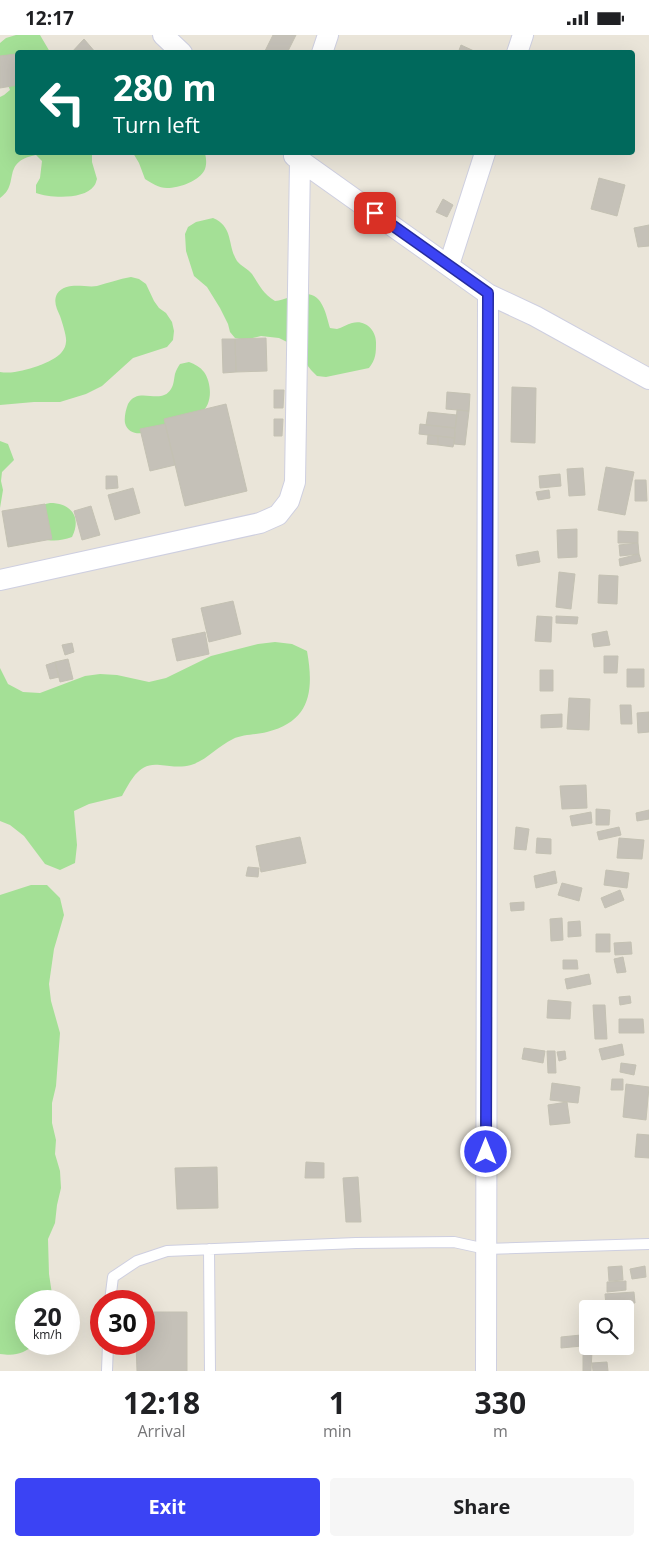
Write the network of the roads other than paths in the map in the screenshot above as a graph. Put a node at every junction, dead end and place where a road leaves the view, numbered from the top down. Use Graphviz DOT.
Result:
graph roads {
  1 [pos="163,35"];
  2 [pos="328,35"];
  3 [pos="523,35"];
  4 [pos="179,50"];
  5 [pos="323,50"];
  6 [pos="519,50"];
  7 [pos="484,155"];
  8 [pos="295,157"];
  9 [pos="449,265"];
  10 [pos="488,293"];
  11 [pos="649,379"];
  12 [pos="0,580"];
  13 [pos="649,1244"];
  14 [pos="209,1249"];
  15 [pos="486,1249"];
  16 [pos="112,1290"];
  17 [pos="108,1355"];
  18 [pos="107,1371"];
  19 [pos="210,1371"];
  20 [pos="486,1371"];
  1 -- 4 [label="street"];
  2 -- 5 [label="street"];
  3 -- 6 [label="street"];
  7 -- 9 [label="street"];
  8 -- 9 [label="street"];
  8 -- 12 [label="street"];
  9 -- 10 [label="street"];
  10 -- 11 [label="street"];
  10 -- 15 [label="street"];
  13 -- 15 [label="lane"];
  14 -- 15 [label="lane"];
  14 -- 16 [label="lane"];
  14 -- 19 [label="lane"];
  15 -- 20 [label="street"];
  17 -- 18 [label="lane"];
}
